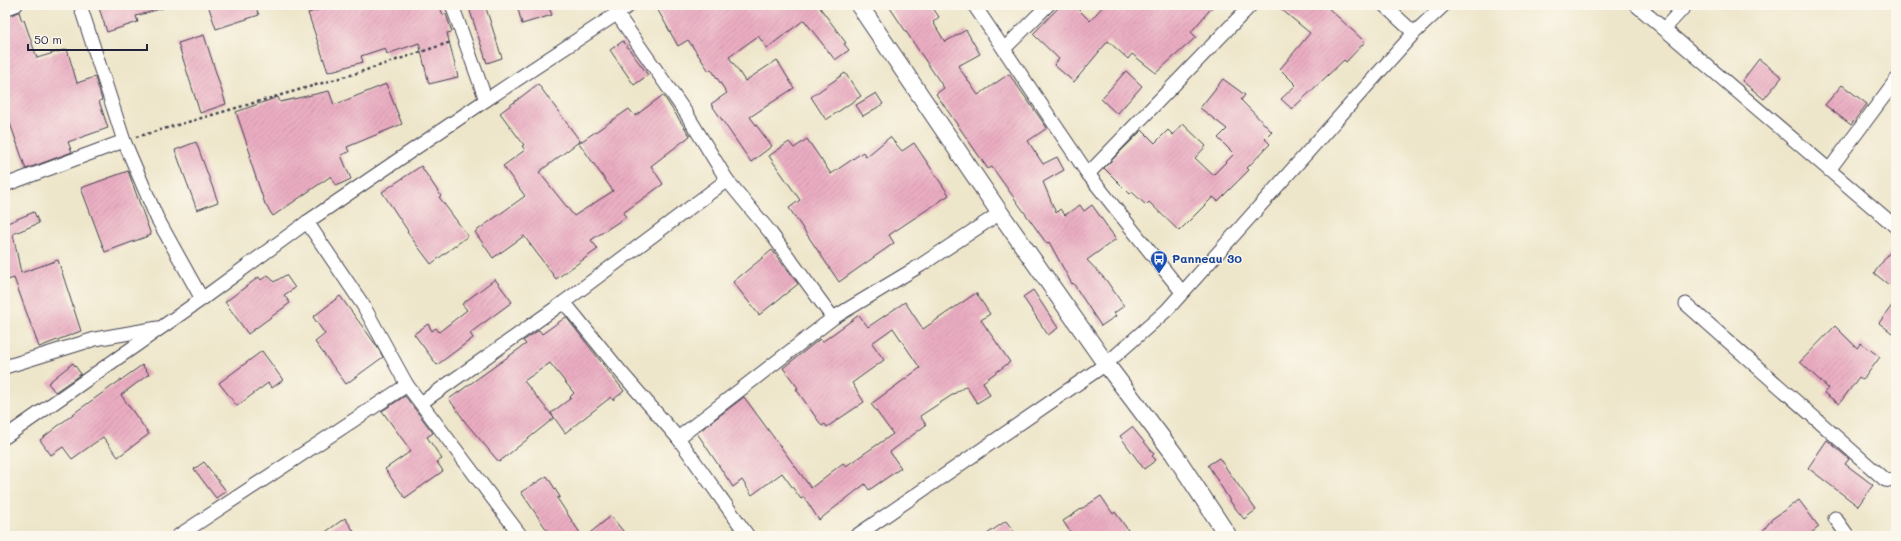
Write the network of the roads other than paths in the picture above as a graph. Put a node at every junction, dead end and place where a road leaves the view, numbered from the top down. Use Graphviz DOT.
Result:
graph roads {
  1 [pos="16,5"];
  2 [pos="80,5"];
  3 [pos="452,5"];
  4 [pos="630,5"];
  5 [pos="859,5"];
  6 [pos="974,5"];
  7 [pos="1048,5"];
  8 [pos="1251,5"];
  9 [pos="1384,5"];
  10 [pos="1444,5"];
  11 [pos="1636,5"];
  12 [pos="1686,5"];
  13 [pos="5,9"];
  14 [pos="617,14"];
  15 [pos="1664,29"];
  16 [pos="1414,34"];
  17 [pos="1004,49"];
  18 [pos="1896,80"];
  19 [pos="486,100"];
  20 [pos="124,141"];
  21 [pos="1829,170"];
  22 [pos="1088,174"];
  23 [pos="728,180"];
  24 [pos="5,185"];
  25 [pos="1000,213"];
  26 [pos="307,222"];
  27 [pos="1894,222"];
  28 [pos="1182,292"];
  29 [pos="202,299"];
  30 [pos="564,302"];
  31 [pos="1686,304"];
  32 [pos="833,318"];
  33 [pos="163,327"];
  34 [pos="1106,364"];
  35 [pos="5,367"];
  36 [pos="407,385"];
  37 [pos="421,403"];
  38 [pos="5,437"];
  39 [pos="678,438"];
  40 [pos="1896,479"];
  41 [pos="1835,518"];
  42 [pos="178,536"];
  43 [pos="521,536"];
  44 [pos="748,536"];
  45 [pos="856,536"];
  46 [pos="1228,536"];
  47 [pos="1848,536"];
  1 -- 13 [label="street"];
  2 -- 20 [label="street"];
  3 -- 19 [label="street"];
  4 -- 14 [label="street"];
  5 -- 25 [label="street"];
  6 -- 17 [label="street"];
  7 -- 17 [label="street"];
  8 -- 22 [label="street"];
  9 -- 16 [label="street"];
  10 -- 16 [label="street"];
  11 -- 15 [label="street"];
  12 -- 15 [label="street"];
  14 -- 19 [label="street"];
  14 -- 23 [label="street"];
  15 -- 21 [label="street"];
  16 -- 28 [label="street"];
  17 -- 22 [label="street"];
  18 -- 21 [label="street"];
  19 -- 26 [label="street"];
  20 -- 24 [label="street"];
  20 -- 29 [label="street"];
  21 -- 27 [label="street"];
  22 -- 28 [label="street"];
  23 -- 30 [label="street"];
  23 -- 32 [label="street"];
  25 -- 32 [label="street"];
  25 -- 34 [label="street"];
  26 -- 29 [label="street"];
  26 -- 36 [label="street"];
  28 -- 34 [label="street"];
  29 -- 33 [label="street"];
  30 -- 37 [label="street"];
  30 -- 39 [label="street"];
  31 -- 40 [label="street"];
  32 -- 39 [label="street"];
  33 -- 35 [label="street"];
  33 -- 38 [label="street"];
  34 -- 45 [label="street"];
  34 -- 46 [label="street"];
  36 -- 37 [label="street"];
  36 -- 42 [label="street"];
  37 -- 43 [label="street"];
  39 -- 44 [label="street"];
  41 -- 47 [label="street"];
}
